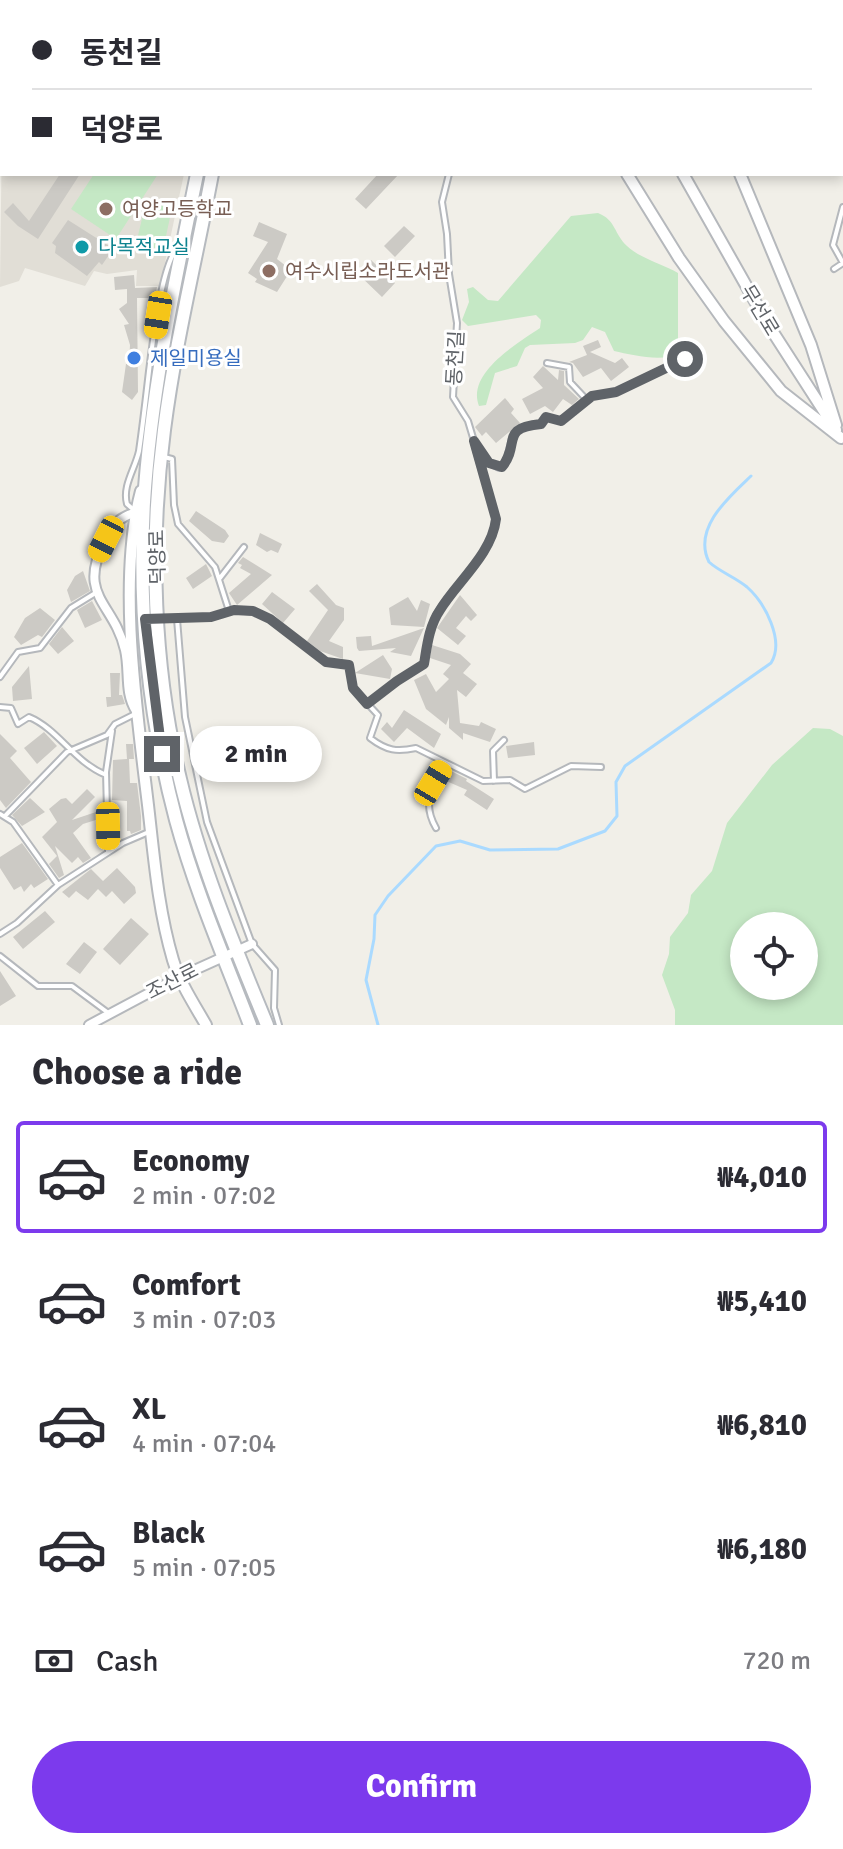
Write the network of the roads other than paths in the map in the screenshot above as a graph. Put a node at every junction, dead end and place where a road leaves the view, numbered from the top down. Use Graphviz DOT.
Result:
graph roads {
  1 [pos="197,176"];
  2 [pos="212,176"];
  3 [pos="448,176"];
  4 [pos="628,176"];
  5 [pos="684,176"];
  6 [pos="741,176"];
  7 [pos="843,207"];
  8 [pos="182,245"];
  9 [pos="198,246"];
  10 [pos="843,263"];
  11 [pos="834,269"];
  12 [pos="697,352"];
  13 [pos="547,363"];
  14 [pos="586,399"];
  15 [pos="842,440"];
  16 [pos="474,441"];
  17 [pos="161,457"];
  18 [pos="140,512"];
  19 [pos="244,547"];
  20 [pos="220,578"];
  21 [pos="97,592"];
  22 [pos="229,611"];
  23 [pos="152,619"];
  24 [pos="177,619"];
  25 [pos="0,677"];
  26 [pos="367,704"];
  27 [pos="0,707"];
  28 [pos="137,713"];
  29 [pos="112,730"];
  30 [pos="504,740"];
  31 [pos="69,751"];
  32 [pos="444,764"];
  33 [pos="601,767"];
  34 [pos="106,775"];
  35 [pos="494,781"];
  36 [pos="2,815"];
  37 [pos="436,828"];
  38 [pos="151,831"];
  39 [pos="108,852"];
  40 [pos="58,885"];
  41 [pos="0,934"];
  42 [pos="252,944"];
  43 [pos="236,951"];
  44 [pos="0,956"];
  45 [pos="223,956"];
  46 [pos="179,977"];
  47 [pos="109,1014"];
  48 [pos="89,1025"];
  49 [pos="206,1025"];
  50 [pos="250,1025"];
  51 [pos="267,1025"];
  52 [pos="279,1025"];
  1 -- 8 [label="main road, 덕양로"];
  2 -- 9 [label="main road, 덕양로"];
  3 -- 16 [label="lane, 동천길"];
  4 -- 15 [label="street"];
  5 -- 15 [label="street, 무선로"];
  6 -- 15 [label="street"];
  7 -- 10 [label="lane"];
  8 -- 9 [label="main road"];
  8 -- 18 [label="main road, 덕양로"];
  8 -- 18 [label="lane, 덕양로"];
  9 -- 17 [label="main road, 덕양로"];
  10 -- 11 [label="lane"];
  12 -- 14 [label="lane, 동천길"];
  13 -- 14 [label="lane"];
  14 -- 16 [label="lane, 동천길"];
  16 -- 26 [label="lane"];
  17 -- 20 [label="lane"];
  17 -- 23 [label="main road, 덕양로"];
  18 -- 21 [label="street"];
  18 -- 23 [label="main road, 덕양로"];
  18 -- 28 [label="street, 덕양로"];
  19 -- 20 [label="lane"];
  20 -- 22 [label="lane"];
  21 -- 25 [label="lane"];
  21 -- 28 [label="street"];
  22 -- 24 [label="lane"];
  22 -- 26 [label="lane"];
  23 -- 24 [label="lane"];
  23 -- 43 [label="main road, 덕양로"];
  23 -- 45 [label="main road, 덕양로"];
  24 -- 42 [label="lane"];
  26 -- 32 [label="lane"];
  27 -- 31 [label="lane"];
  28 -- 29 [label="lane"];
  28 -- 38 [label="street, 덕양로"];
  29 -- 31 [label="lane"];
  29 -- 34 [label="lane"];
  30 -- 35 [label="lane"];
  31 -- 34 [label="lane"];
  31 -- 36 [label="lane"];
  32 -- 35 [label="lane"];
  32 -- 37 [label="lane"];
  33 -- 35 [label="lane"];
  34 -- 39 [label="lane"];
  36 -- 40 [label="lane"];
  38 -- 39 [label="lane"];
  38 -- 46 [label="street, 덕양로"];
  39 -- 40 [label="lane"];
  40 -- 41 [label="lane"];
  42 -- 43 [label="street, 조산로"];
  42 -- 52 [label="lane"];
  43 -- 45 [label="street, 조산로"];
  43 -- 51 [label="main road, 덕양로"];
  44 -- 47 [label="lane"];
  45 -- 46 [label="street, 조산로"];
  45 -- 50 [label="main road, 덕양로"];
  46 -- 47 [label="street, 조산로"];
  46 -- 49 [label="street, 덕양로"];
  47 -- 48 [label="street, 조산로"];
}
